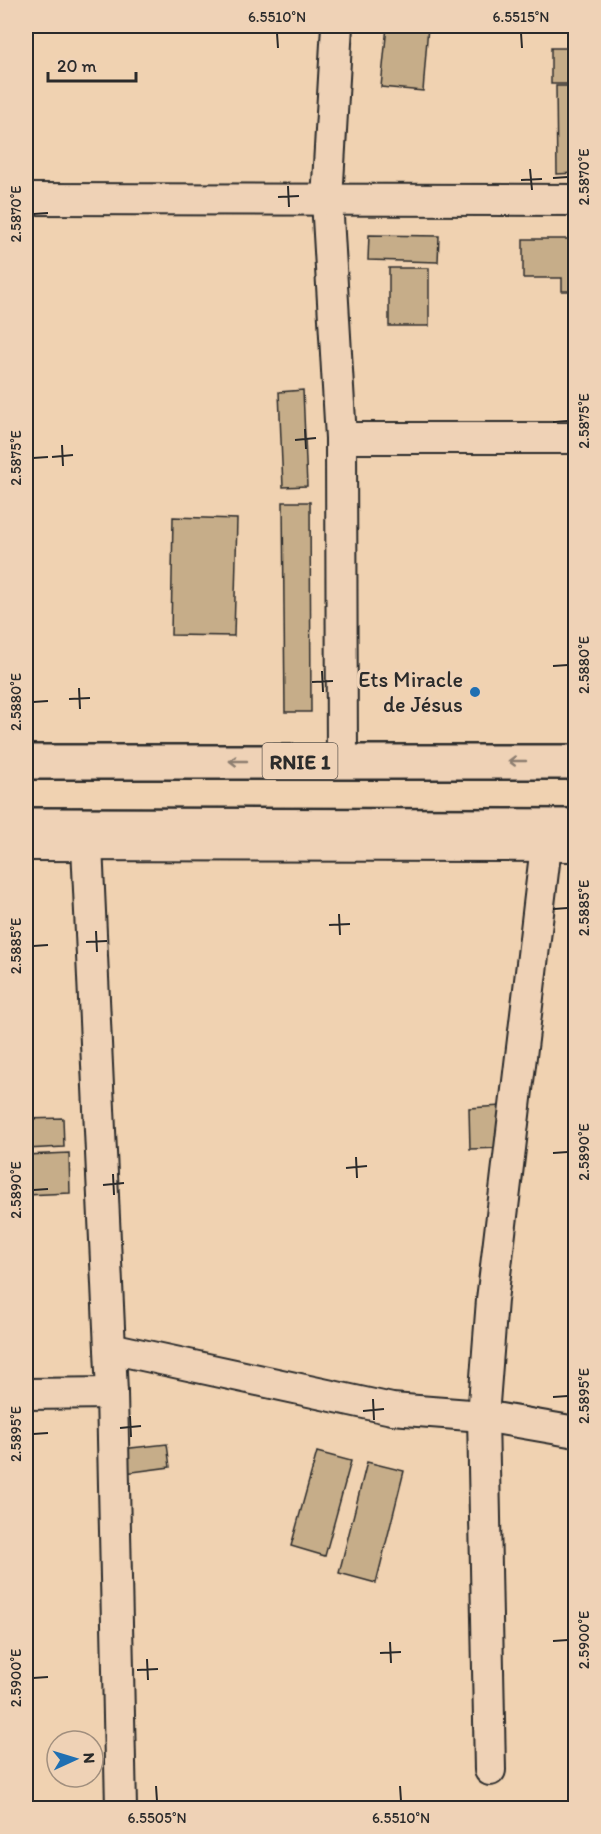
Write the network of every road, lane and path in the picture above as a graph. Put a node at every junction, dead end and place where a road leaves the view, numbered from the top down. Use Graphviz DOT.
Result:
graph roads {
  1 [pos="337,26"];
  2 [pos="26,199"];
  3 [pos="327,200"];
  4 [pos="576,200"];
  5 [pos="342,438"];
  6 [pos="576,438"];
  7 [pos="342,761"];
  8 [pos="26,762"];
  9 [pos="576,762"];
  10 [pos="26,825"];
  11 [pos="576,826"];
  12 [pos="26,845"];
  13 [pos="87,846"];
  14 [pos="546,846"];
  15 [pos="576,846"];
  16 [pos="110,1348"];
  17 [pos="112,1393"];
  18 [pos="26,1394"];
  19 [pos="483,1416"];
  20 [pos="576,1432"];
  21 [pos="490,1770"];
  22 [pos="121,1809"];
  1 -- 3 [label="street"];
  2 -- 3 [label="street"];
  3 -- 4 [label="street"];
  3 -- 5 [label="street"];
  5 -- 6 [label="street"];
  5 -- 7 [label="street"];
  7 -- 8 [label="highway, RNIE 1, one-way"];
  9 -- 7 [label="highway, RNIE 1, one-way"];
  10 -- 11 [label="highway"];
  12 -- 13 [label="street"];
  13 -- 14 [label="street"];
  13 -- 16 [label="street"];
  14 -- 15 [label="street"];
  14 -- 19 [label="street"];
  16 -- 17 [label="street"];
  16 -- 19 [label="street"];
  17 -- 18 [label="street"];
  17 -- 22 [label="street"];
  19 -- 20 [label="street"];
  19 -- 21 [label="street"];
}
